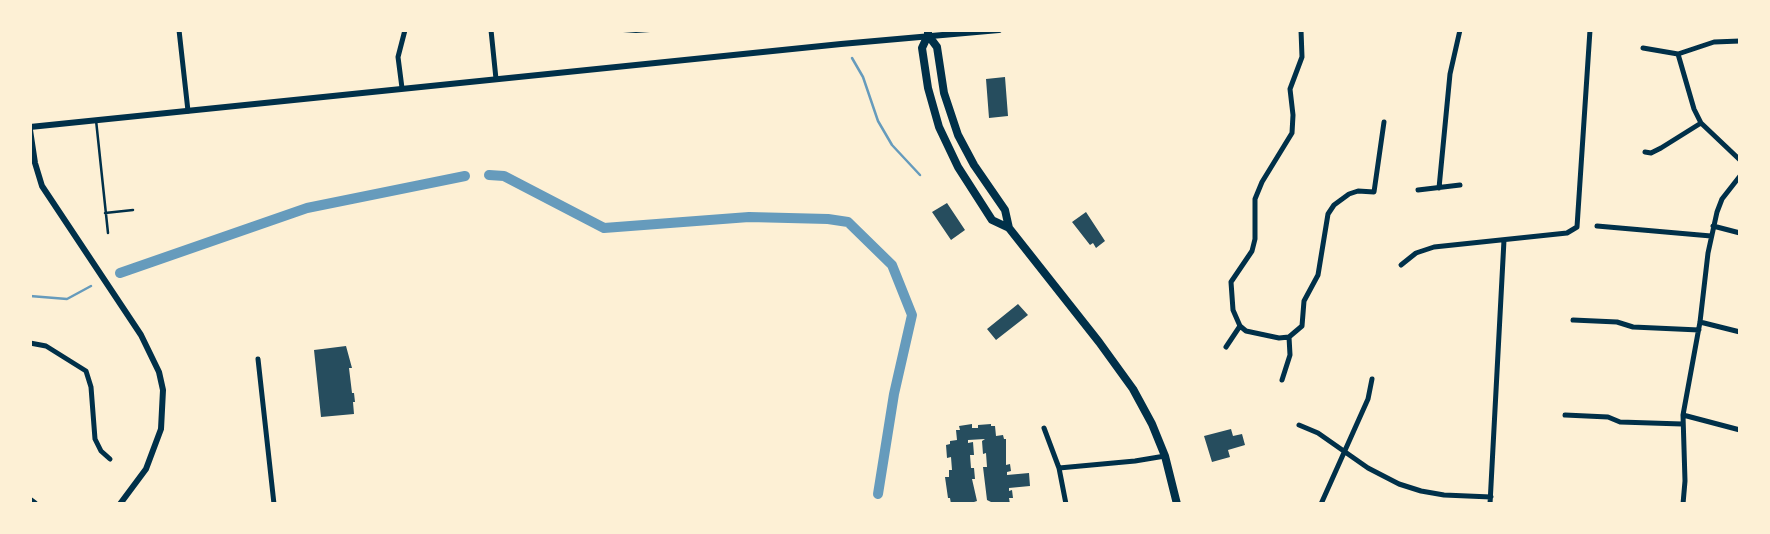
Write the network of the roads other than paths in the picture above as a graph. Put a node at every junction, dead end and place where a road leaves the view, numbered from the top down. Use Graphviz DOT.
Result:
graph roads {
  1 [pos="178,30"];
  2 [pos="405,30"];
  3 [pos="491,30"];
  4 [pos="999,30"];
  5 [pos="1301,30"];
  6 [pos="1460,30"];
  7 [pos="1590,30"];
  8 [pos="928,33"];
  9 [pos="1740,41"];
  10 [pos="1643,47"];
  11 [pos="1678,54"];
  12 [pos="496,79"];
  13 [pos="402,88"];
  14 [pos="188,111"];
  15 [pos="96,120"];
  16 [pos="1384,122"];
  17 [pos="1701,123"];
  18 [pos="30,128"];
  19 [pos="1645,152"];
  20 [pos="1740,160"];
  21 [pos="1740,176"];
  22 [pos="1460,186"];
  23 [pos="1438,188"];
  24 [pos="1418,190"];
  25 [pos="132,210"];
  26 [pos="105,213"];
  27 [pos="1597,226"];
  28 [pos="1713,226"];
  29 [pos="1009,228"];
  30 [pos="108,233"];
  31 [pos="1740,233"];
  32 [pos="1711,236"];
  33 [pos="1504,240"];
  34 [pos="1401,265"];
  35 [pos="1573,320"];
  36 [pos="1700,321"];
  37 [pos="1240,326"];
  38 [pos="1699,330"];
  39 [pos="1740,332"];
  40 [pos="1289,337"];
  41 [pos="30,343"];
  42 [pos="1226,347"];
  43 [pos="258,359"];
  44 [pos="1372,379"];
  45 [pos="1282,380"];
  46 [pos="1565,415"];
  47 [pos="1683,415"];
  48 [pos="1682,424"];
  49 [pos="1299,425"];
  50 [pos="1044,428"];
  51 [pos="1740,430"];
  52 [pos="1345,450"];
  53 [pos="1165,456"];
  54 [pos="110,459"];
  55 [pos="1059,468"];
  56 [pos="1490,501"];
  57 [pos="120,504"];
  58 [pos="274,504"];
  59 [pos="1066,504"];
  60 [pos="1177,504"];
  61 [pos="1321,504"];
  62 [pos="1683,504"];
  1 -- 14 [label="street"];
  2 -- 13 [label="street"];
  3 -- 12 [label="street"];
  4 -- 8 [label="street"];
  5 -- 37 [label="street"];
  6 -- 23 [label="street"];
  7 -- 33 [label="street"];
  8 -- 12 [label="street"];
  8 -- 29 [label="main road"];
  8 -- 29 [label="main road"];
  9 -- 11 [label="street"];
  10 -- 11 [label="street"];
  11 -- 17 [label="street"];
  12 -- 13 [label="street"];
  13 -- 14 [label="street"];
  14 -- 15 [label="street"];
  15 -- 18 [label="street"];
  15 -- 26 [label="lane"];
  16 -- 40 [label="street"];
  17 -- 19 [label="street"];
  17 -- 20 [label="street"];
  18 -- 57 [label="street"];
  21 -- 28 [label="street"];
  22 -- 23 [label="street"];
  23 -- 24 [label="street"];
  25 -- 26 [label="lane"];
  26 -- 30 [label="lane"];
  27 -- 32 [label="street"];
  28 -- 31 [label="street"];
  28 -- 32 [label="street"];
  29 -- 53 [label="main road"];
  32 -- 36 [label="street"];
  33 -- 34 [label="street"];
  33 -- 56 [label="street"];
  35 -- 38 [label="street"];
  36 -- 38 [label="street"];
  36 -- 39 [label="street"];
  37 -- 40 [label="street"];
  37 -- 42 [label="street"];
  38 -- 47 [label="street"];
  40 -- 45 [label="street"];
  41 -- 54 [label="street"];
  43 -- 58 [label="street"];
  44 -- 52 [label="street"];
  46 -- 48 [label="street"];
  47 -- 48 [label="street"];
  47 -- 51 [label="street"];
  48 -- 62 [label="street"];
  49 -- 52 [label="street"];
  50 -- 55 [label="street"];
  52 -- 56 [label="street"];
  52 -- 61 [label="street"];
  53 -- 55 [label="street"];
  53 -- 60 [label="main road"];
  55 -- 59 [label="street"];
}
